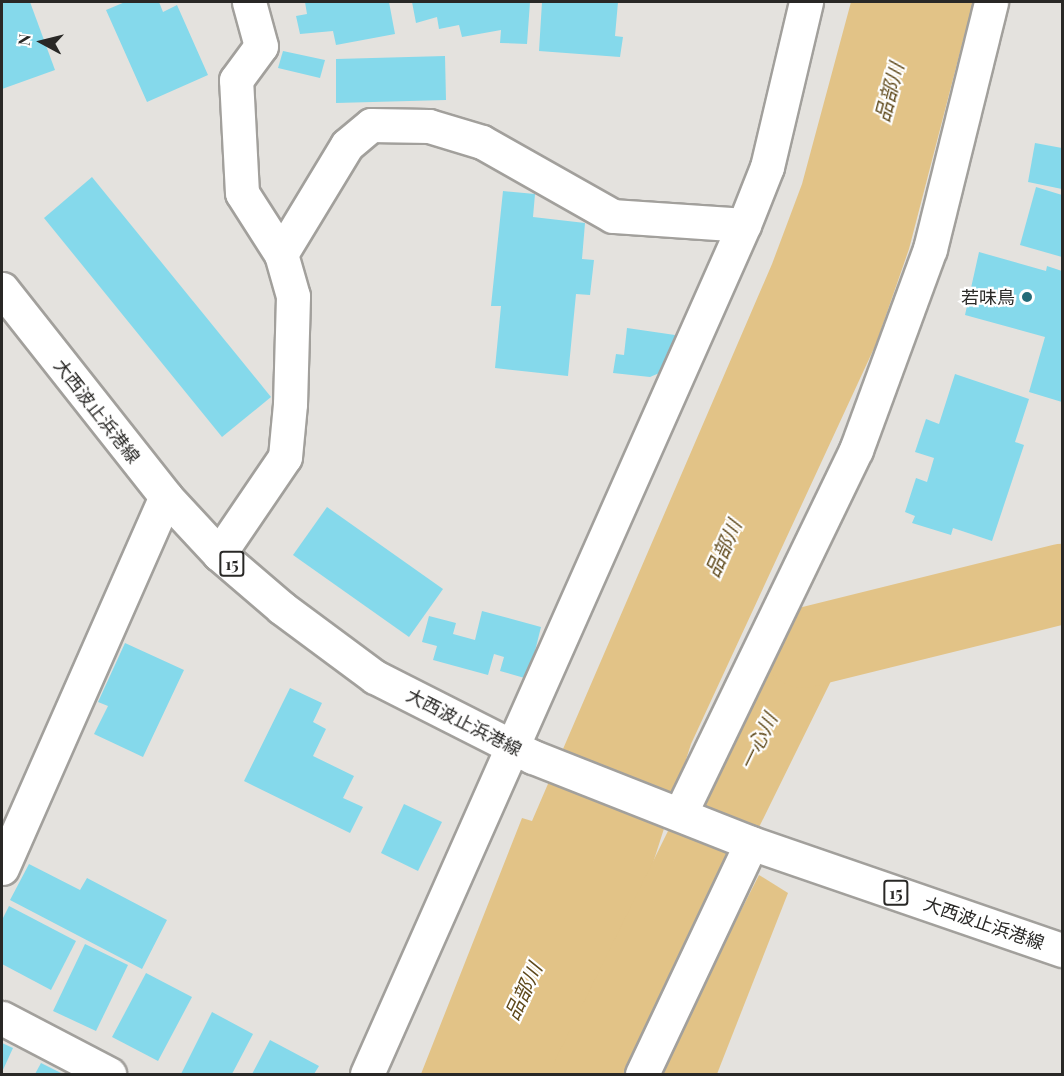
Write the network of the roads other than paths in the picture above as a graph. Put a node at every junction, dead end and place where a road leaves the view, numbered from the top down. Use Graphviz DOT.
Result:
graph roads {
  1 [pos="249,2"];
  2 [pos="806,2"];
  3 [pos="991,2"];
  4 [pos="744,225"];
  5 [pos="282,254"];
  6 [pos="2,289"];
  7 [pos="166,497"];
  8 [pos="219,554"];
  9 [pos="521,752"];
  10 [pos="679,814"];
  11 [pos="741,838"];
  12 [pos="2,868"];
  13 [pos="1062,950"];
  14 [pos="2,1018"];
  15 [pos="109,1074"];
  16 [pos="367,1074"];
  17 [pos="642,1074"];
  1 -- 5 [label="street"];
  2 -- 4 [label="street"];
  3 -- 10 [label="street"];
  4 -- 5 [label="street"];
  4 -- 9 [label="street"];
  5 -- 8 [label="street"];
  6 -- 7 [label="street, 大西波止浜港線 / 15"];
  7 -- 8 [label="street, 大西波止浜港線 / 15"];
  7 -- 12 [label="street"];
  8 -- 9 [label="street, 大西波止浜港線 / 15"];
  9 -- 10 [label="street, 大西波止浜港線 / 15"];
  9 -- 16 [label="street"];
  10 -- 11 [label="street, 大西波止浜港線 / 15"];
  11 -- 13 [label="street, 大西波止浜港線 / 15"];
  11 -- 17 [label="street"];
  14 -- 15 [label="street"];
}
